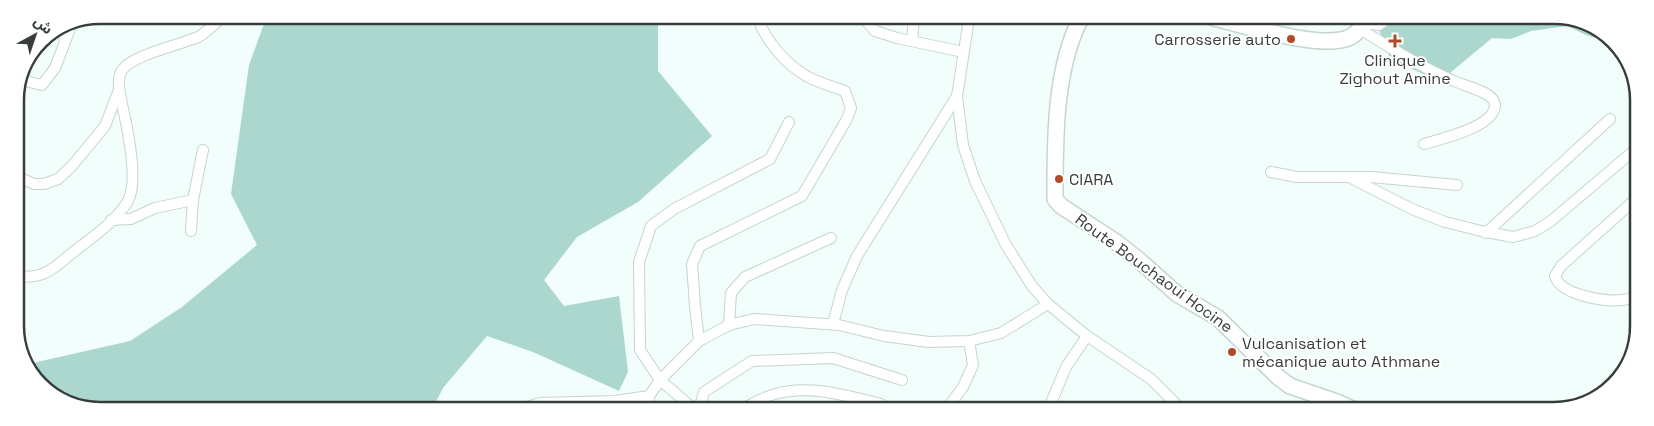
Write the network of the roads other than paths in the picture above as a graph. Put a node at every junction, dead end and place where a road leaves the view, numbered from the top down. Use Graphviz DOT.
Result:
graph roads {
  1 [pos="215,24"];
  2 [pos="760,24"];
  3 [pos="869,24"];
  4 [pos="914,24"];
  5 [pos="967,24"];
  6 [pos="1079,24"];
  7 [pos="1238,24"];
  8 [pos="1362,24"];
  9 [pos="1364,24"];
  10 [pos="69,31"];
  11 [pos="63,33"];
  12 [pos="65,41"];
  13 [pos="912,41"];
  14 [pos="963,52"];
  15 [pos="26,80"];
  16 [pos="119,90"];
  17 [pos="957,96"];
  18 [pos="1610,120"];
  19 [pos="790,122"];
  20 [pos="1424,144"];
  21 [pos="203,150"];
  22 [pos="1630,154"];
  23 [pos="1271,172"];
  24 [pos="1351,178"];
  25 [pos="24,180"];
  26 [pos="1458,185"];
  27 [pos="193,200"];
  28 [pos="1630,204"];
  29 [pos="111,220"];
  30 [pos="191,230"];
  31 [pos="1486,232"];
  32 [pos="831,238"];
  33 [pos="24,277"];
  34 [pos="1630,298"];
  35 [pos="1048,304"];
  36 [pos="833,324"];
  37 [pos="730,326"];
  38 [pos="1087,336"];
  39 [pos="969,341"];
  40 [pos="699,342"];
  41 [pos="660,380"];
  42 [pos="902,380"];
  43 [pos="648,396"];
  44 [pos="578,402"];
  45 [pos="648,402"];
  46 [pos="686,402"];
  47 [pos="701,402"];
  48 [pos="758,402"];
  49 [pos="872,402"];
  50 [pos="952,402"];
  51 [pos="1051,402"];
  52 [pos="1174,402"];
  53 [pos="1337,402"];
  1 -- 16 [label="street"];
  2 -- 40 [label="street"];
  3 -- 13 [label="street"];
  4 -- 13 [label="street"];
  5 -- 14 [label="street"];
  6 -- 53 [label="street, Route Bouchaoui Hocine"];
  7 -- 8 [label="street"];
  9 -- 20 [label="street"];
  10 -- 12 [label="street"];
  11 -- 12 [label="street"];
  12 -- 15 [label="street"];
  13 -- 14 [label="street"];
  14 -- 17 [label="street"];
  16 -- 25 [label="street"];
  16 -- 29 [label="street"];
  17 -- 35 [label="street"];
  17 -- 36 [label="street"];
  18 -- 31 [label="street"];
  19 -- 41 [label="street"];
  21 -- 27 [label="street"];
  22 -- 31 [label="street"];
  23 -- 24 [label="street"];
  24 -- 26 [label="street"];
  24 -- 31 [label="street"];
  27 -- 29 [label="street"];
  27 -- 30 [label="street"];
  28 -- 34 [label="street"];
  29 -- 33 [label="street"];
  32 -- 37 [label="street"];
  35 -- 38 [label="street"];
  35 -- 39 [label="street"];
  36 -- 37 [label="street"];
  36 -- 39 [label="street"];
  37 -- 40 [label="street"];
  38 -- 51 [label="street"];
  38 -- 52 [label="street"];
  39 -- 50 [label="street"];
  40 -- 41 [label="street"];
  41 -- 43 [label="street"];
  41 -- 46 [label="street"];
  42 -- 47 [label="street"];
  43 -- 44 [label="street"];
  43 -- 45 [label="street"];
  48 -- 49 [label="street"];
}
